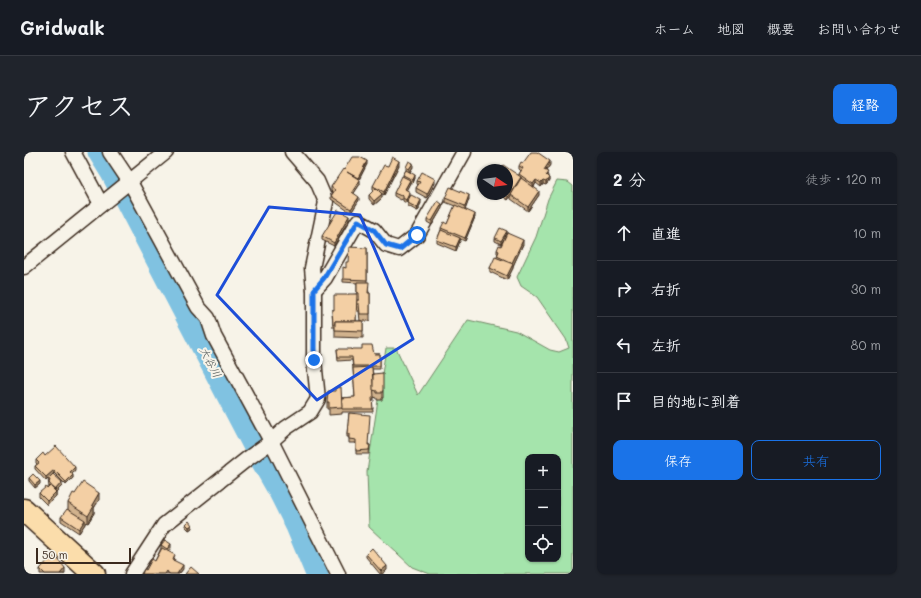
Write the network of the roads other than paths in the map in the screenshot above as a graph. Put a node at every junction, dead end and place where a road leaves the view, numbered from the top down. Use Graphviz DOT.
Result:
graph roads {
  1 [pos="73,152"];
  2 [pos="110,152"];
  3 [pos="166,152"];
  4 [pos="292,152"];
  5 [pos="464,152"];
  6 [pos="130,182"];
  7 [pos="101,204"];
  8 [pos="24,267"];
  9 [pos="314,290"];
  10 [pos="270,442"];
  11 [pos="24,510"];
  12 [pos="94,574"];
  13 [pos="132,574"];
  14 [pos="338,574"];
  1 -- 7 [label="street"];
  2 -- 6 [label="street"];
  3 -- 6 [label="street"];
  4 -- 9 [label="street"];
  5 -- 9 [label="street"];
  6 -- 7 [label="street"];
  6 -- 10 [label="street"];
  7 -- 8 [label="street"];
  9 -- 10 [label="street"];
  10 -- 13 [label="street"];
  10 -- 14 [label="street"];
  11 -- 12 [label="main road"];
}
